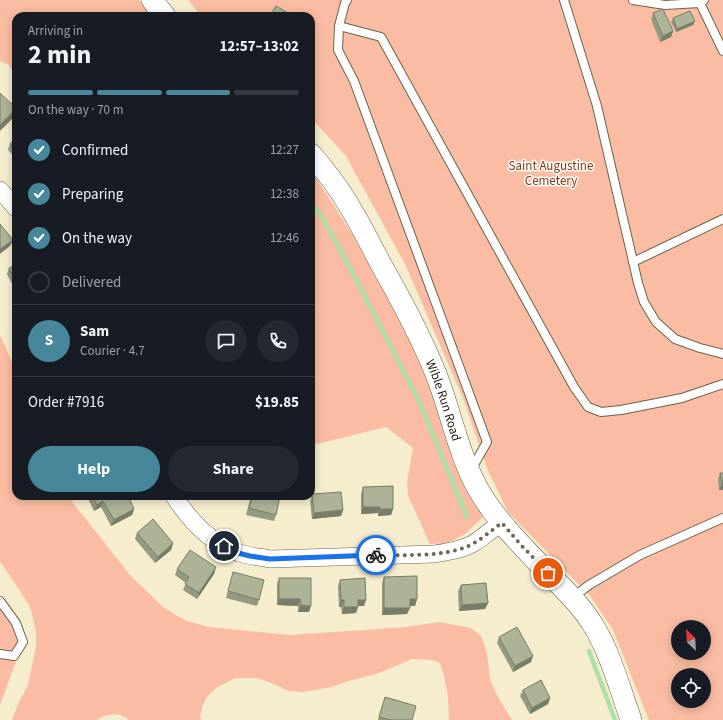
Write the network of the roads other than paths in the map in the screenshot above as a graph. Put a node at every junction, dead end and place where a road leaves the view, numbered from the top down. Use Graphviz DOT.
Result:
graph roads {
  1 [pos="152,0"];
  2 [pos="347,0"];
  3 [pos="564,0"];
  4 [pos="633,0"];
  5 [pos="702,1"];
  6 [pos="162,12"];
  7 [pos="339,26"];
  8 [pos="723,51"];
  9 [pos="315,159"];
  10 [pos="0,190"];
  11 [pos="12,204"];
  12 [pos="723,219"];
  13 [pos="633,262"];
  14 [pos="723,354"];
  15 [pos="723,384"];
  16 [pos="470,472"];
  17 [pos="177,500"];
  18 [pos="723,518"];
  19 [pos="502,523"];
  20 [pos="572,598"];
  21 [pos="0,601"];
  22 [pos="0,654"];
  23 [pos="630,720"];
  1 -- 6 [label="street"];
  2 -- 7 [label="lane"];
  3 -- 13 [label="lane"];
  4 -- 5 [label="lane"];
  5 -- 8 [label="lane"];
  7 -- 15 [label="lane"];
  7 -- 16 [label="lane"];
  9 -- 16 [label="street, Wible Run Road"];
  10 -- 11 [label="street"];
  12 -- 13 [label="lane"];
  13 -- 14 [label="lane"];
  16 -- 19 [label="street, Wible Run Road"];
  17 -- 19 [label="street"];
  18 -- 20 [label="lane"];
  19 -- 20 [label="street, Wible Run Road"];
  20 -- 23 [label="street, Wible Run Road"];
  21 -- 22 [label="lane"];
}
